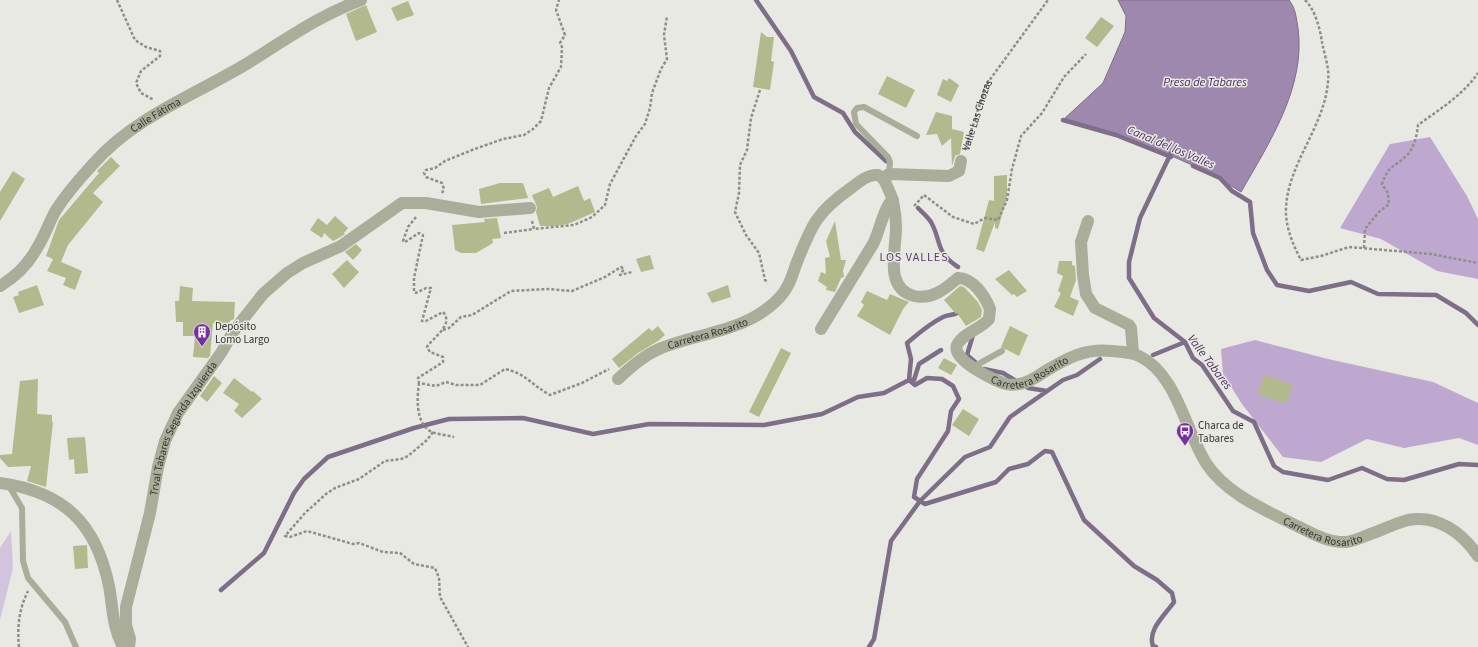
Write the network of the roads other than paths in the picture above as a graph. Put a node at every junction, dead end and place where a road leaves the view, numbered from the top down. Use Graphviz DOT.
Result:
graph roads {
  1 [pos="361,0"];
  2 [pos="917,136"];
  3 [pos="961,162"];
  4 [pos="886,176"];
  5 [pos="893,200"];
  6 [pos="530,208"];
  7 [pos="1088,221"];
  8 [pos="0,286"];
  9 [pos="820,330"];
  10 [pos="1002,351"];
  11 [pos="1133,353"];
  12 [pos="973,367"];
  13 [pos="618,379"];
  14 [pos="4,484"];
  15 [pos="1478,556"];
  16 [pos="129,646"];
  17 [pos="76,647"];
  1 -- 8 [label="street, Calle Fátima"];
  2 -- 4 [label="lane"];
  3 -- 4 [label="street, Valle Las Chozas"];
  4 -- 5 [label="street, Carretera Rosarito"];
  4 -- 13 [label="street, Carretera Rosarito"];
  5 -- 9 [label="street"];
  5 -- 12 [label="street, Carretera Rosarito"];
  6 -- 16 [label="street, Trval Tabares Segunda Izquierda"];
  7 -- 11 [label="street"];
  10 -- 12 [label="lane"];
  11 -- 12 [label="street, Carretera Rosarito"];
  11 -- 15 [label="street, Carretera Rosarito"];
  14 -- 16 [label="street"];
  14 -- 17 [label="lane"];
}
